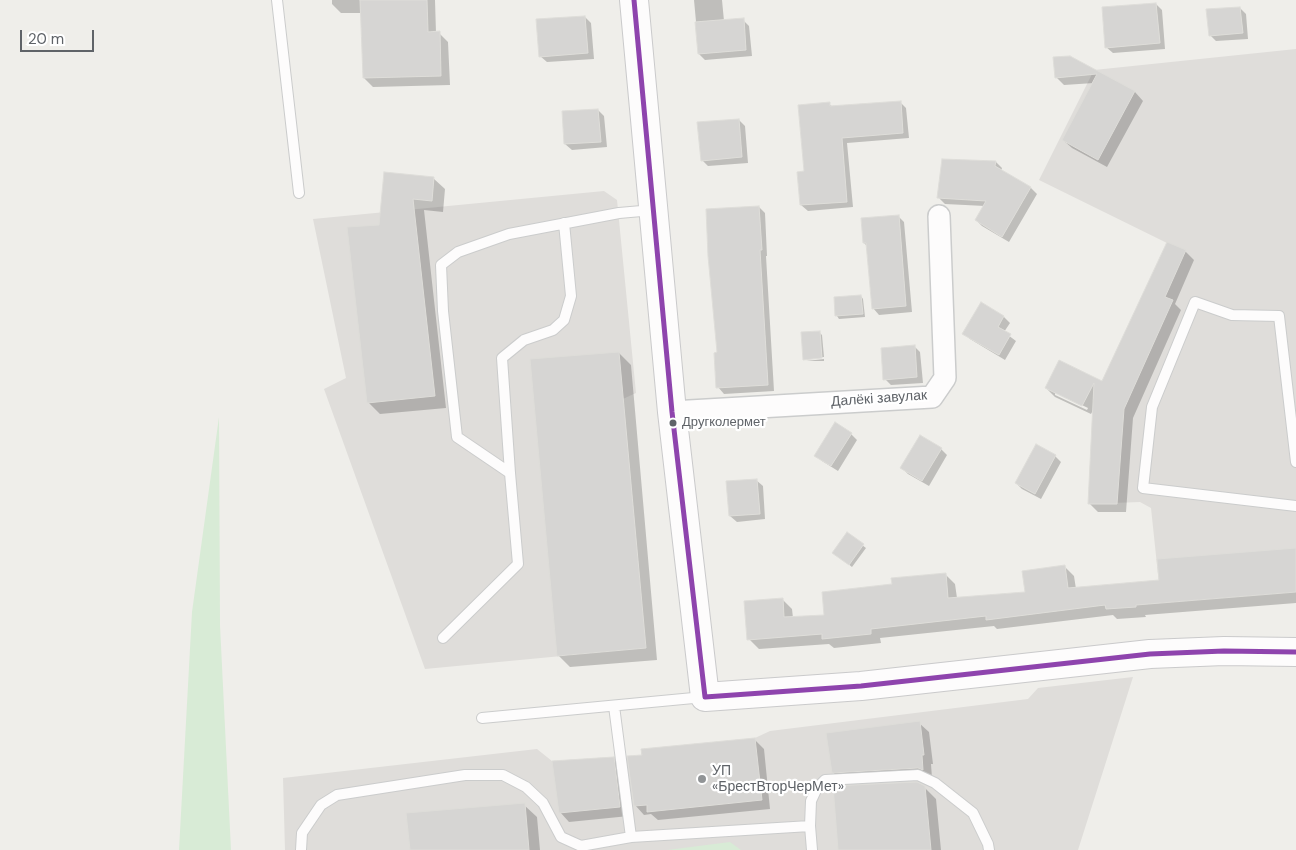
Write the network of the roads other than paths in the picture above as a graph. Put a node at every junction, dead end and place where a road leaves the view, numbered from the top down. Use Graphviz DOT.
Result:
graph roads {
  1 [pos="277,0"];
  2 [pos="634,0"];
  3 [pos="299,193"];
  4 [pos="654,210"];
  5 [pos="940,216"];
  6 [pos="564,223"];
  7 [pos="672,412"];
  8 [pos="1296,462"];
  9 [pos="510,473"];
  10 [pos="1296,506"];
  11 [pos="443,638"];
  12 [pos="1296,652"];
  13 [pos="705,697"];
  14 [pos="614,706"];
  15 [pos="482,718"];
  16 [pos="810,826"];
  17 [pos="631,837"];
  18 [pos="581,848"];
  19 [pos="301,850"];
  20 [pos="812,850"];
  21 [pos="989,850"];
  1 -- 3 [label="lane"];
  2 -- 4 [label="street"];
  4 -- 6 [label="lane"];
  4 -- 7 [label="street"];
  5 -- 7 [label="street, Далёкі завулак"];
  6 -- 9 [label="lane"];
  6 -- 9 [label="lane"];
  7 -- 13 [label="street"];
  8 -- 10 [label="lane"];
  9 -- 11 [label="lane"];
  12 -- 13 [label="street"];
  13 -- 14 [label="lane"];
  14 -- 15 [label="lane"];
  14 -- 17 [label="lane"];
  16 -- 17 [label="lane"];
  16 -- 20 [label="lane"];
  16 -- 21 [label="lane"];
  17 -- 18 [label="lane"];
  18 -- 19 [label="lane"];
}
